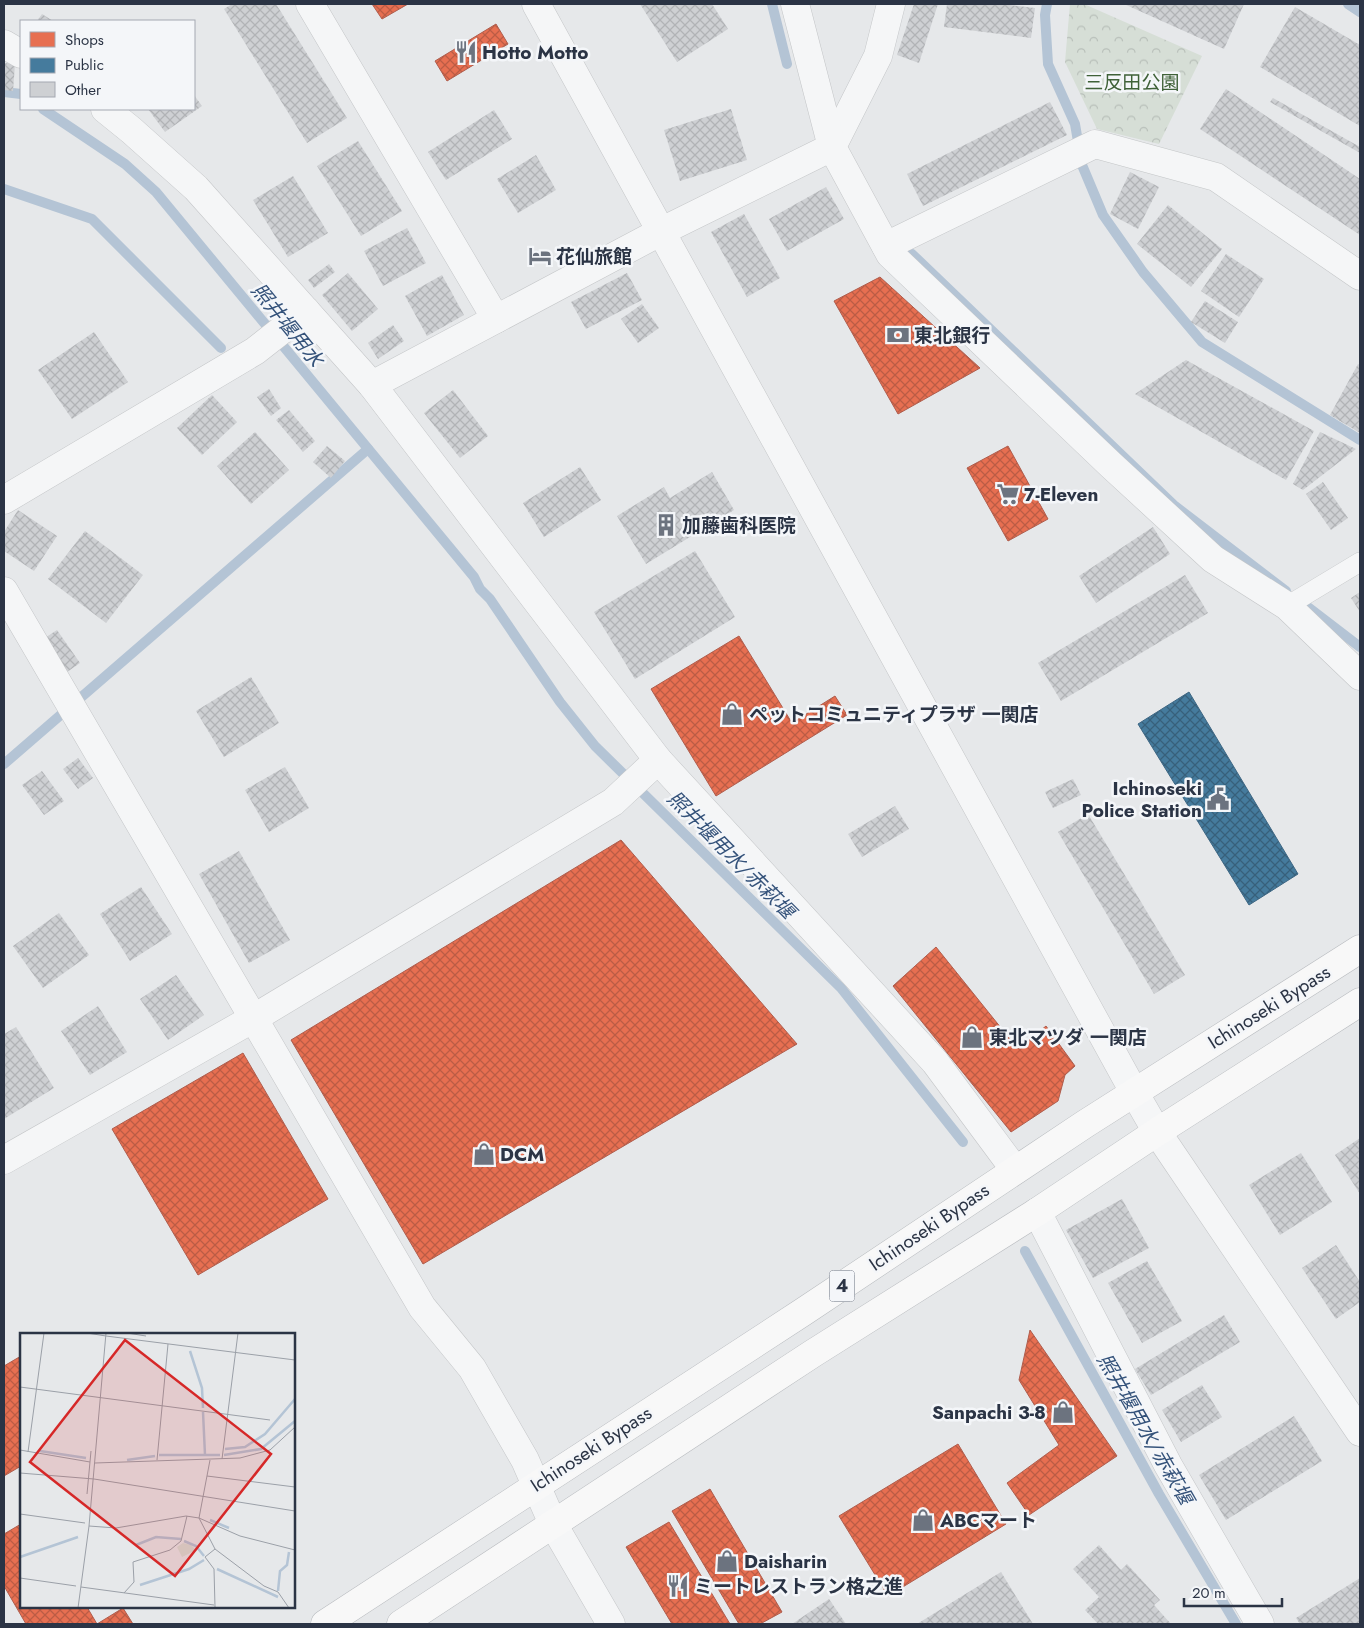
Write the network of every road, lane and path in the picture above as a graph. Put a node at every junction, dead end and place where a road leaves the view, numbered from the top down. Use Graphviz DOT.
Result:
graph roads {
  1 [pos="310,4"];
  2 [pos="536,4"];
  3 [pos="795,4"];
  4 [pos="891,4"];
  5 [pos="4,44"];
  6 [pos="20,53"];
  7 [pos="106,110"];
  8 [pos="832,148"];
  9 [pos="660,232"];
  10 [pos="886,246"];
  11 [pos="1360,276"];
  12 [pos="306,311"];
  13 [pos="496,320"];
  14 [pos="372,386"];
  15 [pos="4,500"];
  16 [pos="1360,562"];
  17 [pos="4,591"];
  18 [pos="1287,606"];
  19 [pos="1360,676"];
  20 [pos="658,760"];
  21 [pos="1360,949"];
  22 [pos="1360,1002"];
  23 [pos="254,1018"];
  24 [pos="1134,1092"];
  25 [pos="1158,1132"];
  26 [pos="4,1160"];
  27 [pos="1015,1170"];
  28 [pos="1037,1212"];
  29 [pos="1360,1432"];
  30 [pos="536,1485"];
  31 [pos="553,1524"];
  32 [pos="325,1624"];
  33 [pos="401,1624"];
  34 [pos="612,1624"];
  35 [pos="1260,1624"];
  1 -- 13 [label="street"];
  2 -- 9 [label="street"];
  3 -- 8 [label="street"];
  4 -- 8 [label="street"];
  5 -- 6 [label="street"];
  7 -- 12 [label="street"];
  8 -- 9 [label="street"];
  8 -- 10 [label="street"];
  9 -- 13 [label="street"];
  9 -- 24 [label="street"];
  10 -- 11 [label="street"];
  10 -- 18 [label="street"];
  12 -- 14 [label="street"];
  12 -- 15 [label="street"];
  13 -- 14 [label="street"];
  14 -- 20 [label="street"];
  16 -- 18 [label="lane"];
  17 -- 23 [label="street"];
  18 -- 19 [label="street"];
  20 -- 23 [label="street"];
  20 -- 27 [label="street"];
  21 -- 24 [label="highway, Ichinoseki Bypass / 4"];
  22 -- 25 [label="highway, 4"];
  23 -- 26 [label="street"];
  23 -- 30 [label="street"];
  24 -- 25 [label="street"];
  24 -- 27 [label="highway, Ichinoseki Bypass / 4"];
  25 -- 28 [label="highway, 4"];
  25 -- 29 [label="street"];
  27 -- 30 [label="highway, Ichinoseki Bypass / 4"];
  28 -- 31 [label="highway, 4"];
  28 -- 35 [label="street"];
  30 -- 31 [label="street"];
  30 -- 32 [label="highway, Ichinoseki Bypass / 4"];
  31 -- 33 [label="highway, 4"];
  31 -- 34 [label="street"];
}
